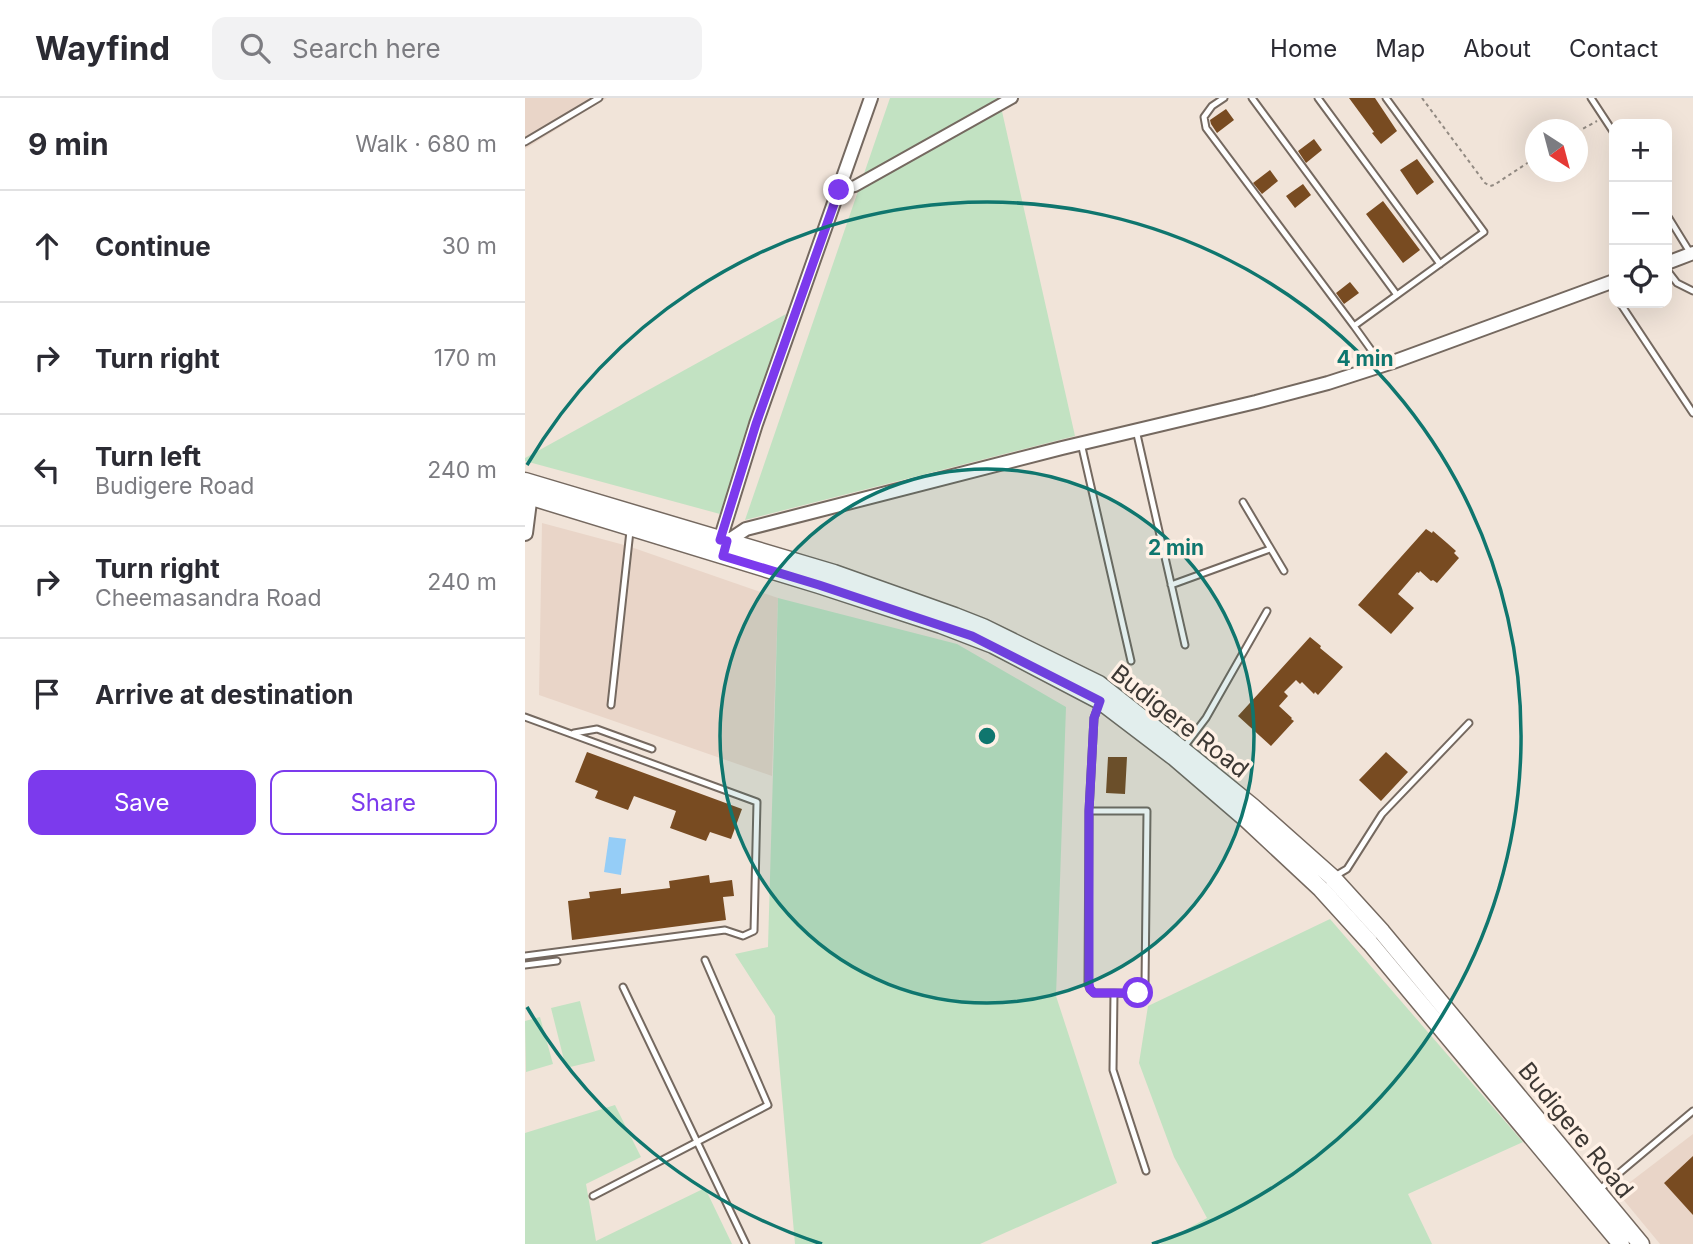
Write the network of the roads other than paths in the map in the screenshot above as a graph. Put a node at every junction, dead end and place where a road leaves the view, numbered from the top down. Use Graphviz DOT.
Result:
graph roads {
  1 [pos="599,98"];
  2 [pos="871,98"];
  3 [pos="1012,98"];
  4 [pos="1224,98"];
  5 [pos="1252,98"];
  6 [pos="1318,98"];
  7 [pos="1385,98"];
  8 [pos="1591,98"];
  9 [pos="1609,125"];
  10 [pos="525,142"];
  11 [pos="839,190"];
  12 [pos="1672,223"];
  13 [pos="1693,239"];
  14 [pos="1689,250"];
  15 [pos="1672,259"];
  16 [pos="1440,264"];
  17 [pos="1672,276"];
  18 [pos="1609,288"];
  19 [pos="1693,291"];
  20 [pos="1397,295"];
  21 [pos="1623,308"];
  22 [pos="1354,326"];
  23 [pos="1382,365"];
  24 [pos="1693,413"];
  25 [pos="1136,430"];
  26 [pos="1081,443"];
  27 [pos="528,489"];
  28 [pos="1243,502"];
  29 [pos="630,528"];
  30 [pos="525,533"];
  31 [pos="723,546"];
  32 [pos="1271,549"];
  33 [pos="1284,571"];
  34 [pos="1171,585"];
  35 [pos="1267,611"];
  36 [pos="1185,645"];
  37 [pos="1131,661"];
  38 [pos="1100,701"];
  39 [pos="611,705"];
  40 [pos="525,717"];
  41 [pos="1469,723"];
  42 [pos="571,733"];
  43 [pos="652,749"];
  44 [pos="1183,750"];
  45 [pos="1089,811"];
  46 [pos="1332,877"];
  47 [pos="525,956"];
  48 [pos="705,960"];
  49 [pos="557,961"];
  50 [pos="525,965"];
  51 [pos="623,987"];
  52 [pos="1114,993"];
  53 [pos="1693,1111"];
  54 [pos="697,1142"];
  55 [pos="1146,1171"];
  56 [pos="1597,1192"];
  57 [pos="593,1196"];
  58 [pos="746,1244"];
  59 [pos="1621,1244"];
  60 [pos="1641,1244"];
  1 -- 10 [label="lane"];
  2 -- 11 [label="street"];
  3 -- 11 [label="street"];
  4 -- 22 [label="lane"];
  5 -- 20 [label="lane"];
  6 -- 16 [label="lane"];
  7 -- 16 [label="lane"];
  8 -- 9 [label="lane"];
  11 -- 31 [label="street"];
  12 -- 14 [label="lane"];
  13 -- 14 [label="lane"];
  14 -- 15 [label="street"];
  16 -- 20 [label="lane"];
  17 -- 19 [label="lane"];
  18 -- 23 [label="street"];
  20 -- 22 [label="lane"];
  21 -- 24 [label="lane"];
  22 -- 23 [label="lane"];
  23 -- 25 [label="street"];
  25 -- 26 [label="street"];
  25 -- 34 [label="lane"];
  26 -- 31 [label="street"];
  26 -- 37 [label="lane"];
  27 -- 29 [label="main road, Budigere Road"];
  27 -- 30 [label="main road"];
  27 -- 31 [label="main road, Budigere Road"];
  28 -- 32 [label="lane"];
  29 -- 31 [label="main road, Budigere Road"];
  29 -- 39 [label="lane"];
  31 -- 38 [label="main road, Budigere Road"];
  31 -- 44 [label="main road, Budigere Road"];
  32 -- 33 [label="lane"];
  32 -- 34 [label="lane"];
  34 -- 36 [label="lane"];
  35 -- 44 [label="lane"];
  38 -- 45 [label="lane"];
  38 -- 59 [label="main road, Budigere Road"];
  40 -- 42 [label="lane"];
  41 -- 46 [label="lane"];
  42 -- 43 [label="lane"];
  42 -- 47 [label="lane"];
  44 -- 46 [label="main road, Budigere Road"];
  45 -- 52 [label="lane"];
  45 -- 52 [label="lane"];
  46 -- 56 [label="main road, Budigere Road"];
  48 -- 54 [label="lane"];
  49 -- 50 [label="lane"];
  51 -- 54 [label="lane"];
  52 -- 55 [label="lane"];
  53 -- 56 [label="lane"];
  54 -- 57 [label="lane"];
  54 -- 58 [label="lane"];
  56 -- 60 [label="main road, Budigere Road"];
}
